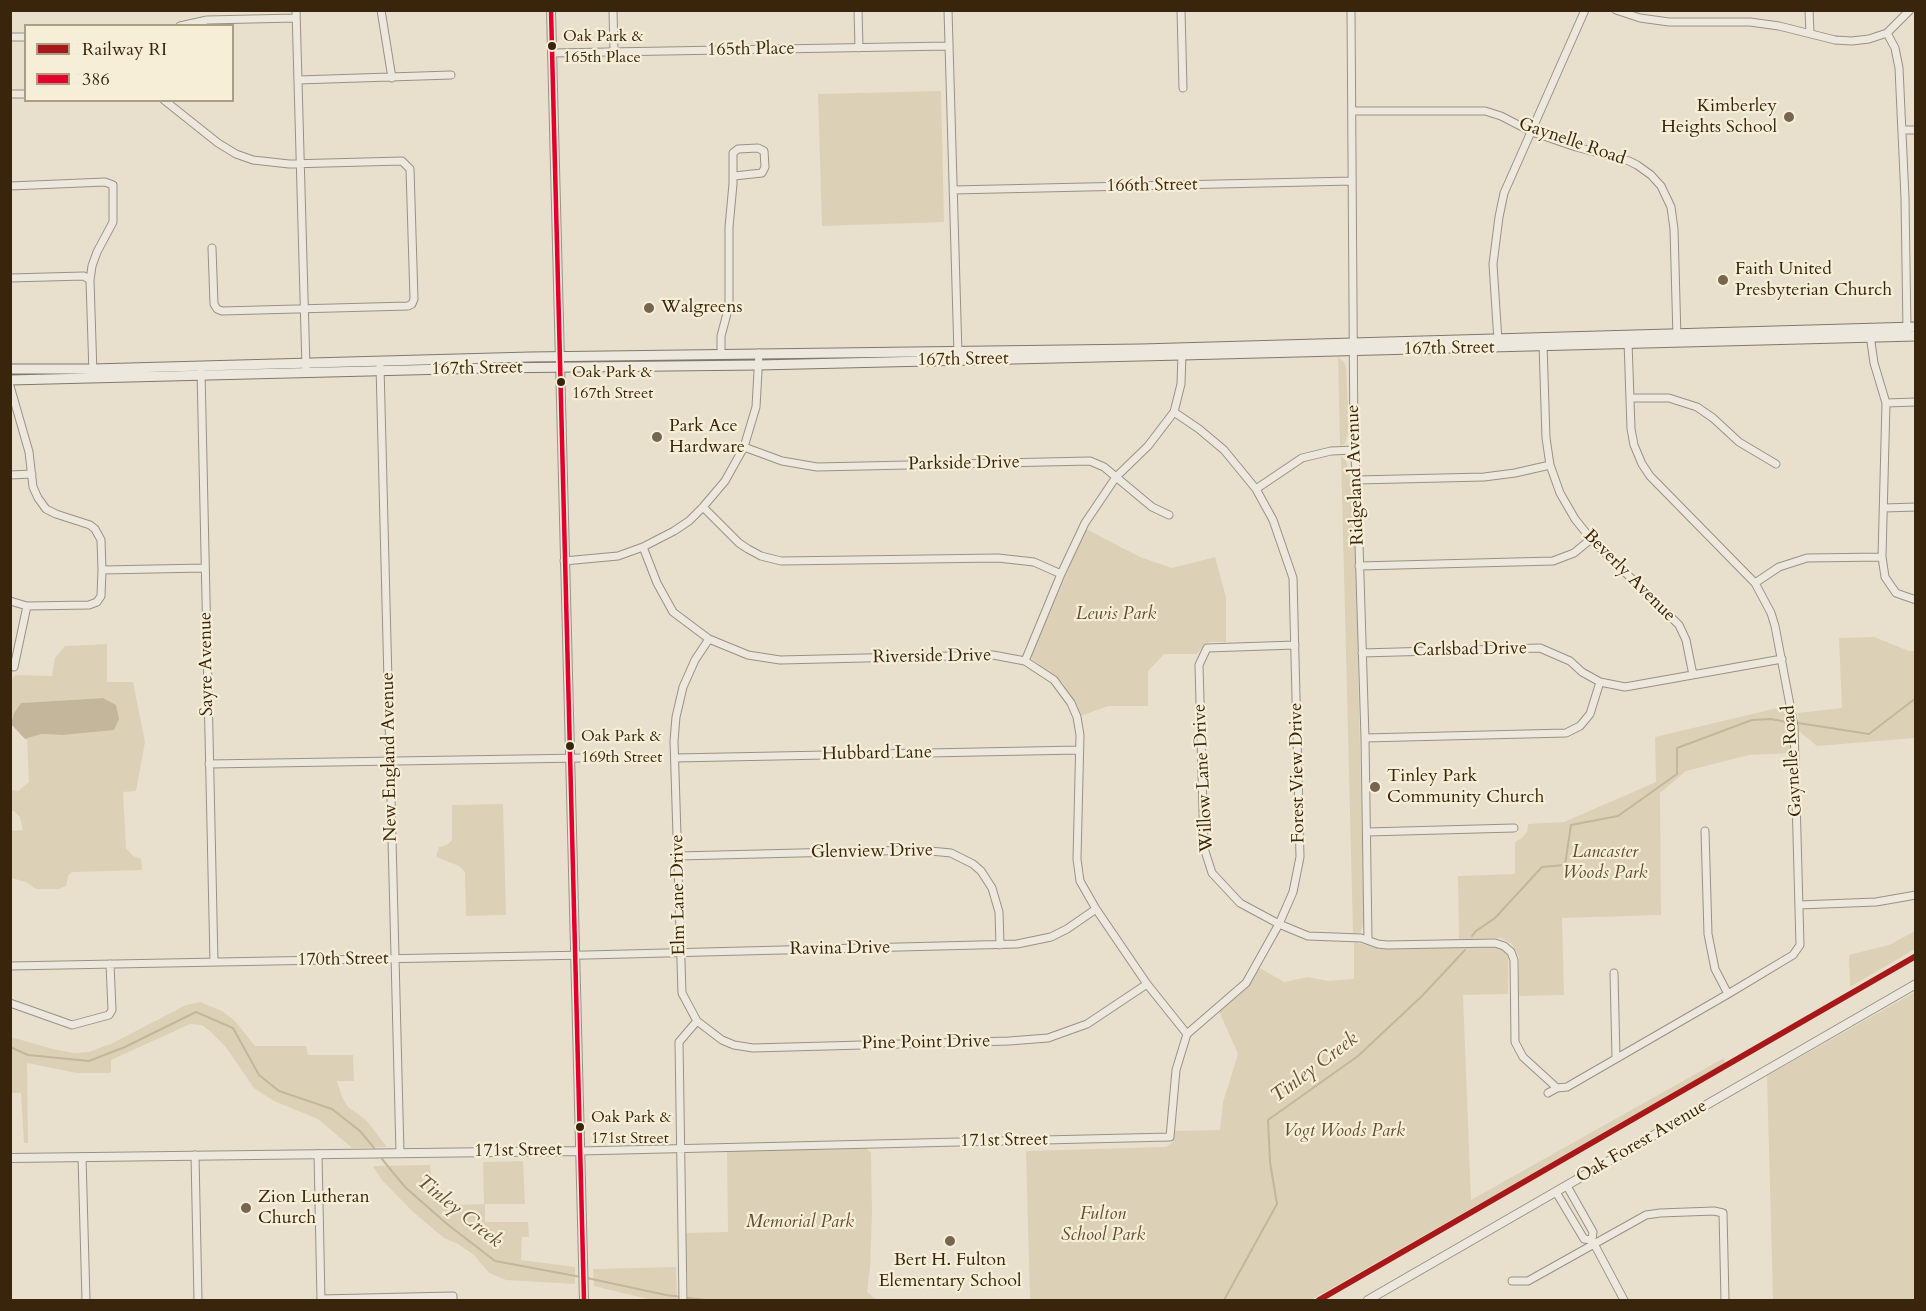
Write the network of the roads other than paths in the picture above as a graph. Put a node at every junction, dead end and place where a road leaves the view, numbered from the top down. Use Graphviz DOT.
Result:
graph roads {
  1 [pos="381,10"];
  2 [pos="551,10"];
  3 [pos="613,10"];
  4 [pos="858,10"];
  5 [pos="948,10"];
  6 [pos="1181,10"];
  7 [pos="1351,10"];
  8 [pos="1584,10"];
  9 [pos="1616,10"];
  10 [pos="1809,10"];
  11 [pos="1910,10"];
  12 [pos="296,14"];
  13 [pos="189,24"];
  14 [pos="1809,33"];
  15 [pos="1887,33"];
  16 [pos="949,46"];
  17 [pos="859,48"];
  18 [pos="614,52"];
  19 [pos="552,53"];
  20 [pos="451,75"];
  21 [pos="392,78"];
  22 [pos="298,80"];
  23 [pos="1183,88"];
  24 [pos="167,102"];
  25 [pos="1352,111"];
  26 [pos="1903,130"];
  27 [pos="1916,130"];
  28 [pos="1532,132"];
  29 [pos="300,164"];
  30 [pos="734,176"];
  31 [pos="1352,181"];
  32 [pos="10,186"];
  33 [pos="953,190"];
  34 [pos="212,248"];
  35 [pos="10,278"];
  36 [pos="90,280"];
  37 [pos="304,308"];
  38 [pos="1911,332"];
  39 [pos="1870,333"];
  40 [pos="1677,339"];
  41 [pos="1628,340"];
  42 [pos="1543,342"];
  43 [pos="1498,343"];
  44 [pos="1353,347"];
  45 [pos="1182,351"];
  46 [pos="759,353"];
  47 [pos="721,354"];
  48 [pos="958,355"];
  49 [pos="559,357"];
  50 [pos="380,361"];
  51 [pos="305,363"];
  52 [pos="759,365"];
  53 [pos="559,367"];
  54 [pos="10,369"];
  55 [pos="201,371"];
  56 [pos="381,372"];
  57 [pos="93,373"];
  58 [pos="306,374"];
  59 [pos="10,380"];
  60 [pos="10,386"];
  61 [pos="1630,398"];
  62 [pos="1916,402"];
  63 [pos="1886,403"];
  64 [pos="12,405"];
  65 [pos="1174,412"];
  66 [pos="744,447"];
  67 [pos="1354,450"];
  68 [pos="1776,464"];
  69 [pos="1550,465"];
  70 [pos="32,474"];
  71 [pos="10,475"];
  72 [pos="1116,477"];
  73 [pos="1357,480"];
  74 [pos="1256,489"];
  75 [pos="704,507"];
  76 [pos="1916,507"];
  77 [pos="1884,508"];
  78 [pos="1169,515"];
  79 [pos="1591,539"];
  80 [pos="643,547"];
  81 [pos="1882,557"];
  82 [pos="564,561"];
  83 [pos="1359,566"];
  84 [pos="205,568"];
  85 [pos="102,570"];
  86 [pos="1061,574"];
  87 [pos="1755,583"];
  88 [pos="1916,600"];
  89 [pos="10,601"];
  90 [pos="27,606"];
  91 [pos="708,639"];
  92 [pos="1295,645"];
  93 [pos="1362,653"];
  94 [pos="1782,659"];
  95 [pos="1025,661"];
  96 [pos="14,667"];
  97 [pos="1693,675"];
  98 [pos="1600,682"];
  99 [pos="1365,738"];
  100 [pos="1079,750"];
  101 [pos="570,758"];
  102 [pos="582,758"];
  103 [pos="675,758"];
  104 [pos="390,761"];
  105 [pos="209,764"];
  106 [pos="1514,828"];
  107 [pos="1705,831"];
  108 [pos="1367,832"];
  109 [pos="678,856"];
  110 [pos="1916,895"];
  111 [pos="1799,905"];
  112 [pos="1096,909"];
  113 [pos="1279,924"];
  114 [pos="1368,940"];
  115 [pos="1000,945"];
  116 [pos="680,952"];
  117 [pos="575,955"];
  118 [pos="395,959"];
  119 [pos="214,962"];
  120 [pos="110,964"];
  121 [pos="10,966"];
  122 [pos="1614,973"];
  123 [pos="1148,984"];
  124 [pos="1916,984"];
  125 [pos="1728,994"];
  126 [pos="10,1003"];
  127 [pos="697,1021"];
  128 [pos="1187,1034"];
  129 [pos="1616,1058"];
  130 [pos="1557,1088"];
  131 [pos="1548,1093"];
  132 [pos="681,1148"];
  133 [pos="580,1151"];
  134 [pos="400,1153"];
  135 [pos="318,1154"];
  136 [pos="195,1155"];
  137 [pos="82,1157"];
  138 [pos="10,1158"];
  139 [pos="1567,1186"];
  140 [pos="1556,1192"];
  141 [pos="1593,1242"];
  142 [pos="1512,1281"];
  143 [pos="683,1297"];
  144 [pos="453,1298"];
  145 [pos="1378,1298"];
  146 [pos="86,1300"];
  147 [pos="198,1300"];
  148 [pos="321,1300"];
  149 [pos="584,1300"];
  150 [pos="1368,1300"];
  151 [pos="1624,1300"];
  152 [pos="1725,1300"];
  1 -- 21 [label="street"];
  2 -- 19 [label="street"];
  3 -- 18 [label="street"];
  4 -- 17 [label="street"];
  5 -- 16 [label="street"];
  6 -- 23 [label="street"];
  7 -- 25 [label="street, Ridgeland Avenue"];
  8 -- 28 [label="street"];
  9 -- 14 [label="street"];
  10 -- 14 [label="street"];
  11 -- 15 [label="street"];
  12 -- 13 [label="street"];
  12 -- 22 [label="street"];
  14 -- 15 [label="street"];
  15 -- 26 [label="street"];
  16 -- 17 [label="street, 165th Place"];
  16 -- 33 [label="street"];
  17 -- 18 [label="street, 165th Place"];
  18 -- 19 [label="street, 165th Place"];
  19 -- 49 [label="street"];
  20 -- 21 [label="street"];
  21 -- 22 [label="street"];
  22 -- 29 [label="street"];
  24 -- 29 [label="street"];
  25 -- 28 [label="street, Gaynelle Road"];
  25 -- 31 [label="street, Ridgeland Avenue"];
  26 -- 27 [label="street"];
  26 -- 38 [label="street"];
  28 -- 40 [label="street, Gaynelle Road"];
  28 -- 43 [label="street"];
  29 -- 37 [label="street"];
  29 -- 37 [label="street"];
  30 -- 30 [label="street"];
  30 -- 47 [label="street"];
  31 -- 33 [label="street, 166th Street"];
  31 -- 44 [label="street, Ridgeland Avenue"];
  32 -- 36 [label="street"];
  33 -- 48 [label="street"];
  34 -- 37 [label="street"];
  35 -- 36 [label="street"];
  36 -- 57 [label="street"];
  37 -- 51 [label="street"];
  38 -- 39 [label="main road, 167th Street"];
  39 -- 40 [label="main road, 167th Street"];
  39 -- 63 [label="street"];
  40 -- 41 [label="main road, 167th Street"];
  41 -- 42 [label="main road, 167th Street"];
  41 -- 61 [label="street, Gaynelle Road"];
  42 -- 43 [label="main road, 167th Street"];
  42 -- 69 [label="street, Beverly Avenue"];
  43 -- 44 [label="main road, 167th Street"];
  44 -- 45 [label="main road, 167th Street"];
  44 -- 67 [label="street, Ridgeland Avenue"];
  45 -- 48 [label="main road, 167th Street"];
  45 -- 65 [label="street"];
  46 -- 47 [label="main road, 167th Street"];
  46 -- 48 [label="main road, 167th Street"];
  46 -- 52 [label="street"];
  47 -- 49 [label="main road, 167th Street"];
  48 -- 52 [label="main road, 167th Street"];
  49 -- 50 [label="main road, 167th Street"];
  49 -- 53 [label="street"];
  50 -- 51 [label="main road, 167th Street"];
  50 -- 56 [label="street, New England Avenue"];
  51 -- 55 [label="main road, 167th Street"];
  51 -- 58 [label="street"];
  52 -- 53 [label="main road, 167th Street"];
  52 -- 66 [label="street"];
  53 -- 56 [label="main road, 167th Street"];
  53 -- 82 [label="street"];
  54 -- 57 [label="main road, 167th Street"];
  55 -- 57 [label="main road, 167th Street"];
  55 -- 58 [label="main road, 167th Street"];
  55 -- 84 [label="street, Sayre Avenue"];
  56 -- 58 [label="main road, 167th Street"];
  56 -- 104 [label="street, New England Avenue"];
  57 -- 59 [label="main road, 167th Street"];
  60 -- 64 [label="street"];
  61 -- 68 [label="street"];
  61 -- 87 [label="street, Gaynelle Road"];
  62 -- 63 [label="street"];
  63 -- 77 [label="street"];
  64 -- 70 [label="street"];
  65 -- 72 [label="street"];
  65 -- 74 [label="street, Forest View Drive"];
  66 -- 72 [label="street, Parkside Drive"];
  66 -- 75 [label="street"];
  67 -- 73 [label="street, Ridgeland Avenue"];
  67 -- 74 [label="street"];
  69 -- 73 [label="street"];
  69 -- 79 [label="street, Beverly Avenue"];
  70 -- 71 [label="street"];
  70 -- 85 [label="street"];
  72 -- 78 [label="street, Parkside Drive"];
  72 -- 86 [label="street"];
  73 -- 83 [label="street, Ridgeland Avenue"];
  74 -- 92 [label="street, Forest View Drive"];
  75 -- 80 [label="street"];
  75 -- 86 [label="street"];
  76 -- 77 [label="street"];
  77 -- 81 [label="street"];
  79 -- 83 [label="street"];
  79 -- 97 [label="street, Beverly Avenue"];
  80 -- 82 [label="street"];
  80 -- 91 [label="street, Riverside Drive"];
  81 -- 87 [label="street"];
  81 -- 88 [label="street"];
  82 -- 101 [label="street"];
  83 -- 93 [label="street, Ridgeland Avenue"];
  84 -- 85 [label="street"];
  84 -- 105 [label="street, Sayre Avenue"];
  85 -- 90 [label="street"];
  86 -- 95 [label="street"];
  87 -- 94 [label="street, Gaynelle Road"];
  89 -- 90 [label="street"];
  90 -- 96 [label="street"];
  91 -- 95 [label="street, Riverside Drive"];
  91 -- 103 [label="street, Elm Lane Drive"];
  92 -- 113 [label="street, Forest View Drive"];
  92 -- 113 [label="street, Willow Lane Drive"];
  93 -- 98 [label="street, Carlsbad Drive"];
  93 -- 99 [label="street, Ridgeland Avenue"];
  94 -- 97 [label="street, Carlsbad Drive"];
  94 -- 111 [label="street, Gaynelle Road"];
  95 -- 100 [label="street, Riverside Drive"];
  97 -- 98 [label="street, Carlsbad Drive"];
  98 -- 99 [label="street"];
  99 -- 108 [label="street, Ridgeland Avenue"];
  100 -- 103 [label="street, Hubbard Lane"];
  100 -- 112 [label="street, Riverside Drive"];
  101 -- 102 [label="street"];
  101 -- 104 [label="street"];
  101 -- 117 [label="street"];
  103 -- 109 [label="street, Elm Lane Drive"];
  104 -- 105 [label="street"];
  104 -- 118 [label="street, New England Avenue"];
  105 -- 119 [label="street, Sayre Avenue"];
  106 -- 108 [label="street"];
  107 -- 125 [label="street"];
  108 -- 114 [label="street, Ridgeland Avenue"];
  109 -- 115 [label="street, Glenview Drive"];
  109 -- 116 [label="street, Elm Lane Drive"];
  110 -- 111 [label="street"];
  111 -- 125 [label="street, Gaynelle Road"];
  112 -- 115 [label="street, Ravina Drive"];
  112 -- 123 [label="street, Riverside Drive"];
  113 -- 114 [label="street, Willow Lane Drive"];
  113 -- 128 [label="street, Forest View Drive"];
  114 -- 130 [label="street, Willow Lane Drive"];
  115 -- 116 [label="street, Ravina Drive"];
  116 -- 117 [label="street, Ravina Drive"];
  116 -- 127 [label="street, Elm Lane Drive"];
  117 -- 118 [label="street, 170th Street"];
  117 -- 133 [label="street"];
  118 -- 119 [label="street, 170th Street"];
  118 -- 134 [label="street, New England Avenue"];
  119 -- 120 [label="street, 170th Street"];
  120 -- 121 [label="street, 170th Street"];
  120 -- 126 [label="street"];
  122 -- 129 [label="street"];
  123 -- 127 [label="street, Pine Point Drive"];
  123 -- 128 [label="street, Riverside Drive"];
  124 -- 139 [label="street, Oak Forest Avenue"];
  125 -- 129 [label="street, Gaynelle Road"];
  127 -- 132 [label="street"];
  128 -- 132 [label="street, 171st Street"];
  129 -- 130 [label="street, Gaynelle Road"];
  130 -- 131 [label="street, Gaynelle Road"];
  132 -- 133 [label="street, 171st Street"];
  132 -- 143 [label="street"];
  133 -- 134 [label="street, 171st Street"];
  133 -- 149 [label="street"];
  134 -- 135 [label="street, 171st Street"];
  135 -- 136 [label="street, 171st Street"];
  135 -- 148 [label="street"];
  136 -- 137 [label="street, 171st Street"];
  136 -- 147 [label="street"];
  137 -- 138 [label="street, 171st Street"];
  137 -- 146 [label="street"];
  139 -- 140 [label="street, Oak Forest Avenue"];
  139 -- 141 [label="street"];
  140 -- 141 [label="street"];
  140 -- 145 [label="street, Oak Forest Avenue"];
  141 -- 142 [label="street"];
  141 -- 151 [label="street"];
  141 -- 152 [label="street"];
  144 -- 148 [label="street"];
  145 -- 150 [label="street, Oak Forest Avenue"];
}
